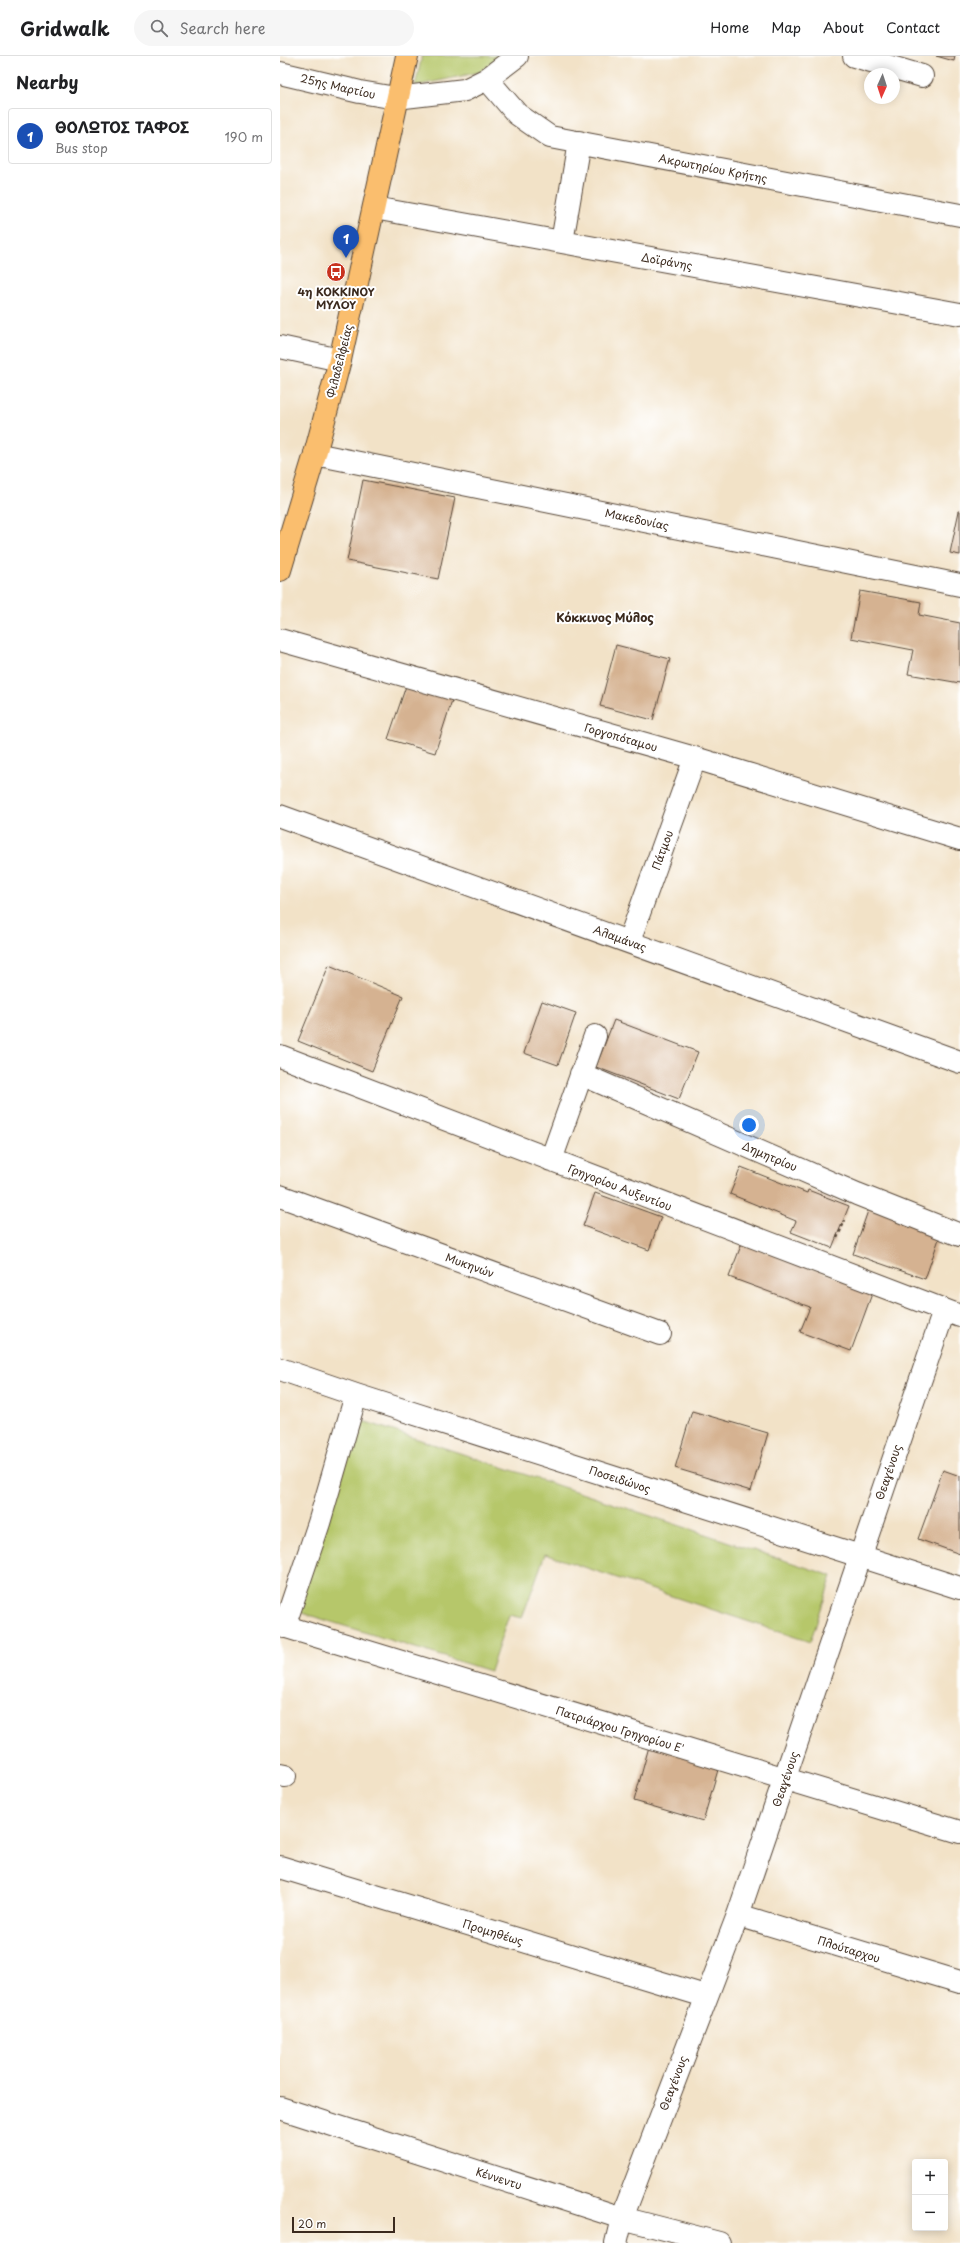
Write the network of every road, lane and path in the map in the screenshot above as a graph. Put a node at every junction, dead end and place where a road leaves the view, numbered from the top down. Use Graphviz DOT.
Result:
graph roads {
  1 [pos="406,56"];
  2 [pos="517,56"];
  3 [pos="854,56"];
  4 [pos="280,73"];
  5 [pos="922,76"];
  6 [pos="487,79"];
  7 [pos="396,98"];
  8 [pos="579,142"];
  9 [pos="374,208"];
  10 [pos="960,215"];
  11 [pos="562,242"];
  12 [pos="960,314"];
  13 [pos="280,347"];
  14 [pos="340,360"];
  15 [pos="315,454"];
  16 [pos="280,570"];
  17 [pos="960,585"];
  18 [pos="280,640"];
  19 [pos="695,758"];
  20 [pos="280,816"];
  21 [pos="960,839"];
  22 [pos="629,942"];
  23 [pos="595,1036"];
  24 [pos="280,1056"];
  25 [pos="960,1062"];
  26 [pos="581,1074"];
  27 [pos="551,1160"];
  28 [pos="857,1194"];
  29 [pos="280,1196"];
  30 [pos="960,1234"];
  31 [pos="825,1265"];
  32 [pos="952,1314"];
  33 [pos="660,1334"];
  34 [pos="280,1369"];
  35 [pos="356,1395"];
  36 [pos="860,1556"];
  37 [pos="960,1588"];
  38 [pos="282,1626"];
  39 [pos="785,1779"];
  40 [pos="960,1832"];
  41 [pos="280,1867"];
  42 [pos="738,1915"];
  43 [pos="960,1982"];
  44 [pos="705,1996"];
  45 [pos="280,2108"];
  46 [pos="622,2218"];
  47 [pos="616,2243"];
  48 [pos="719,2243"];
  1 -- 7 [label="main road, Φιλαδελφείας"];
  2 -- 6 [label="street, 25ης Μαρτίου"];
  3 -- 5 [label="street"];
  4 -- 7 [label="street, 25ης Μαρτίου"];
  6 -- 7 [label="street, 25ης Μαρτίου"];
  6 -- 8 [label="street, Ακρωτηρίου Κρήτης"];
  7 -- 9 [label="main road, Φιλαδελφείας"];
  8 -- 10 [label="street, Ακρωτηρίου Κρήτης"];
  8 -- 11 [label="street"];
  9 -- 11 [label="street, Δοϊράνης"];
  9 -- 14 [label="main road, Φιλαδελφείας"];
  11 -- 12 [label="street, Δοϊράνης"];
  13 -- 14 [label="street"];
  14 -- 15 [label="main road, Φιλαδελφείας"];
  15 -- 16 [label="main road, Φιλαδελφείας"];
  15 -- 17 [label="street, Μακεδονίας"];
  18 -- 19 [label="street, Γοργοπόταμου"];
  19 -- 21 [label="street, Γοργοπόταμου"];
  19 -- 22 [label="street, Πάτμου"];
  20 -- 22 [label="street, Αλαμάνας"];
  22 -- 25 [label="street, Αλαμάνας"];
  23 -- 26 [label="street"];
  24 -- 27 [label="street, Γρηγορίου Αυξεντίου"];
  26 -- 27 [label="street"];
  26 -- 28 [label="street, Δημητρίου"];
  27 -- 31 [label="street, Γρηγορίου Αυξεντίου"];
  28 -- 30 [label="street, Δημητρίου"];
  28 -- 31 [label="path"];
  29 -- 33 [label="street, Μυκηνών"];
  31 -- 32 [label="street, Γρηγορίου Αυξεντίου"];
  32 -- 36 [label="street, Θεαγένους"];
  34 -- 35 [label="street, Ποσειδώνος"];
  35 -- 36 [label="street, Ποσειδώνος"];
  35 -- 38 [label="street"];
  36 -- 37 [label="street, Ποσειδώνος"];
  36 -- 39 [label="street, Θεαγένους"];
  38 -- 39 [label="street, Πατριάρχου Γρηγορίου E'"];
  39 -- 40 [label="street, Πατριάρχου Γρηγορίου E'"];
  39 -- 42 [label="street, Θεαγένους"];
  41 -- 44 [label="street, Προμηθέως"];
  42 -- 43 [label="street, Πλούταρχου"];
  42 -- 44 [label="street, Θεαγένους"];
  44 -- 46 [label="street, Θεαγένους"];
  45 -- 46 [label="street, Κέννεντυ"];
  46 -- 47 [label="street, Θεαγένους"];
  46 -- 48 [label="street, Κέννεντυ"];
}
